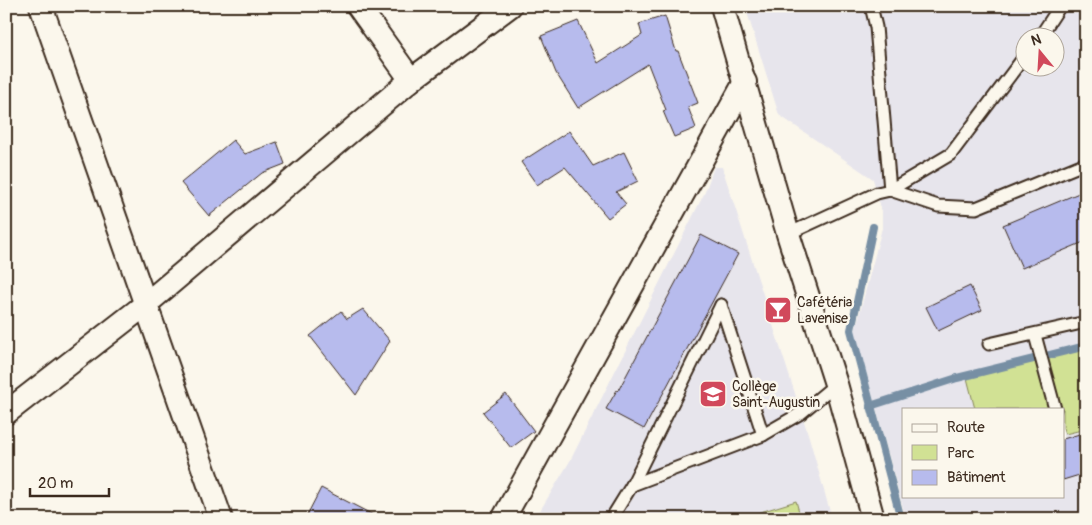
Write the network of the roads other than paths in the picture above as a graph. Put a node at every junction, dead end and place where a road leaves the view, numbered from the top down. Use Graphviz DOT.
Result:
graph roads {
  1 [pos="41,6"];
  2 [pos="358,6"];
  3 [pos="510,6"];
  4 [pos="722,6"];
  5 [pos="870,6"];
  6 [pos="1060,6"];
  7 [pos="1046,28"];
  8 [pos="1014,70"];
  9 [pos="411,80"];
  10 [pos="745,82"];
  11 [pos="1086,163"];
  12 [pos="890,190"];
  13 [pos="788,234"];
  14 [pos="146,304"];
  15 [pos="1086,322"];
  16 [pos="1035,335"];
  17 [pos="989,344"];
  18 [pos="836,384"];
  19 [pos="1055,408"];
  20 [pos="6,413"];
  21 [pos="763,434"];
  22 [pos="632,485"];
  23 [pos="221,519"];
  24 [pos="502,519"];
  25 [pos="611,519"];
  26 [pos="873,519"];
  1 -- 14 [label="street"];
  2 -- 9 [label="street"];
  3 -- 9 [label="street"];
  4 -- 10 [label="street"];
  5 -- 12 [label="lane"];
  6 -- 7 [label="lane"];
  8 -- 12 [label="lane"];
  9 -- 14 [label="street"];
  10 -- 13 [label="street"];
  10 -- 24 [label="street"];
  11 -- 12 [label="lane"];
  12 -- 13 [label="lane"];
  13 -- 18 [label="street"];
  14 -- 20 [label="street"];
  14 -- 23 [label="street"];
  15 -- 16 [label="lane"];
  16 -- 17 [label="lane"];
  16 -- 19 [label="lane"];
  18 -- 21 [label="lane"];
  18 -- 26 [label="street"];
  21 -- 22 [label="lane"];
  21 -- 22 [label="lane"];
  22 -- 25 [label="lane"];
}
